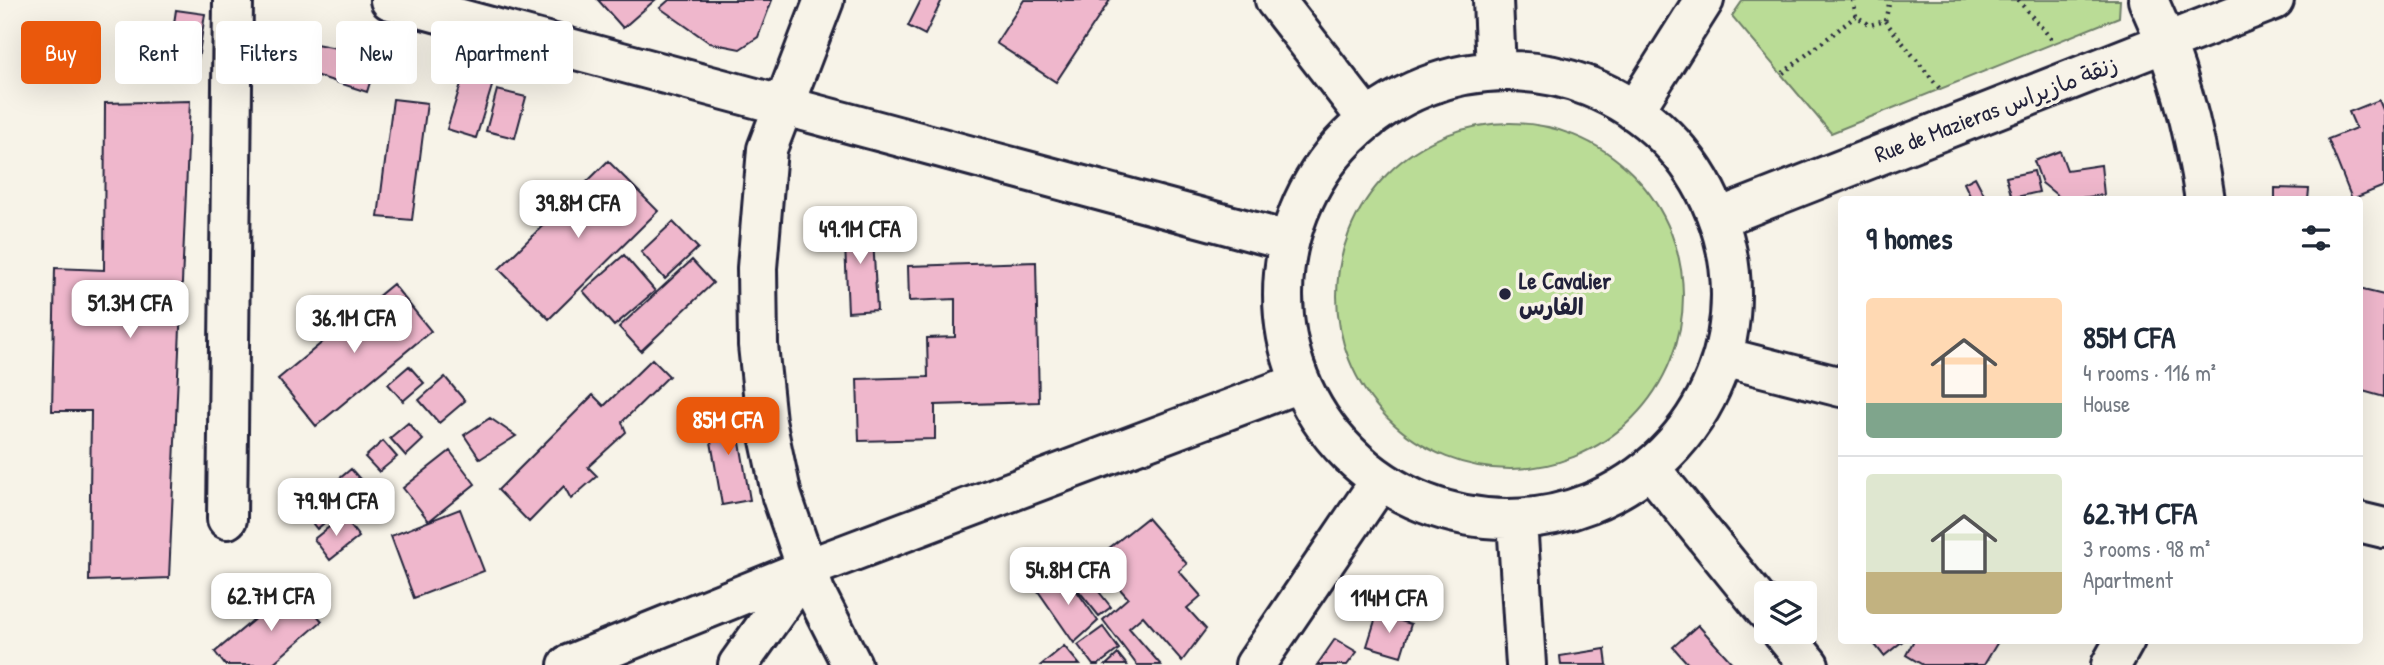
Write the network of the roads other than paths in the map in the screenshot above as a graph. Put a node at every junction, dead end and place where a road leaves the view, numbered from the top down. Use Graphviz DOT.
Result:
graph roads {
  1 [pos="233,0"];
  2 [pos="824,0"];
  3 [pos="1275,0"];
  4 [pos="1493,0"];
  5 [pos="1704,0"];
  6 [pos="2148,0"];
  7 [pos="2274,0"];
  8 [pos="397,1"];
  9 [pos="2166,42"];
  10 [pos="1496,71"];
  11 [pos="783,104"];
  12 [pos="1634,111"];
  13 [pos="1368,120"];
  14 [pos="2204,196"];
  15 [pos="1719,218"];
  16 [pos="1288,241"];
  17 [pos="1723,357"];
  18 [pos="1299,383"];
  19 [pos="1838,386"];
  20 [pos="1650,468"];
  21 [pos="1380,481"];
  22 [pos="227,519"];
  23 [pos="1517,520"];
  24 [pos="2363,523"];
  25 [pos="2384,528"];
  26 [pos="806,569"];
  27 [pos="1754,596"];
  28 [pos="1792,644"];
  29 [pos="2123,644"];
  30 [pos="568,665"];
  31 [pos="738,665"];
  32 [pos="852,665"];
  33 [pos="1255,665"];
  34 [pos="1525,665"];
  35 [pos="1809,665"];
  36 [pos="2111,665"];
  1 -- 22 [label="street"];
  2 -- 11 [label="street"];
  3 -- 13 [label="street"];
  4 -- 10 [label="street"];
  5 -- 12 [label="street"];
  6 -- 9 [label="street"];
  7 -- 9 [label="street, Rue de Mazieras زنقة مازيراس"];
  8 -- 11 [label="street"];
  9 -- 14 [label="street"];
  9 -- 15 [label="street, Rue de Mazieras زنقة مازيراس"];
  10 -- 12 [label="street"];
  10 -- 13 [label="street"];
  11 -- 16 [label="street"];
  11 -- 26 [label="street"];
  12 -- 15 [label="street"];
  13 -- 16 [label="street"];
  15 -- 17 [label="street"];
  16 -- 18 [label="street"];
  17 -- 19 [label="street"];
  17 -- 20 [label="street"];
  18 -- 21 [label="street"];
  18 -- 26 [label="street"];
  20 -- 23 [label="street"];
  20 -- 27 [label="street"];
  21 -- 23 [label="street"];
  21 -- 33 [label="street"];
  23 -- 34 [label="street"];
  24 -- 25 [label="street"];
  26 -- 30 [label="street"];
  26 -- 31 [label="street"];
  26 -- 32 [label="street"];
  28 -- 35 [label="street"];
  29 -- 36 [label="street"];
}
